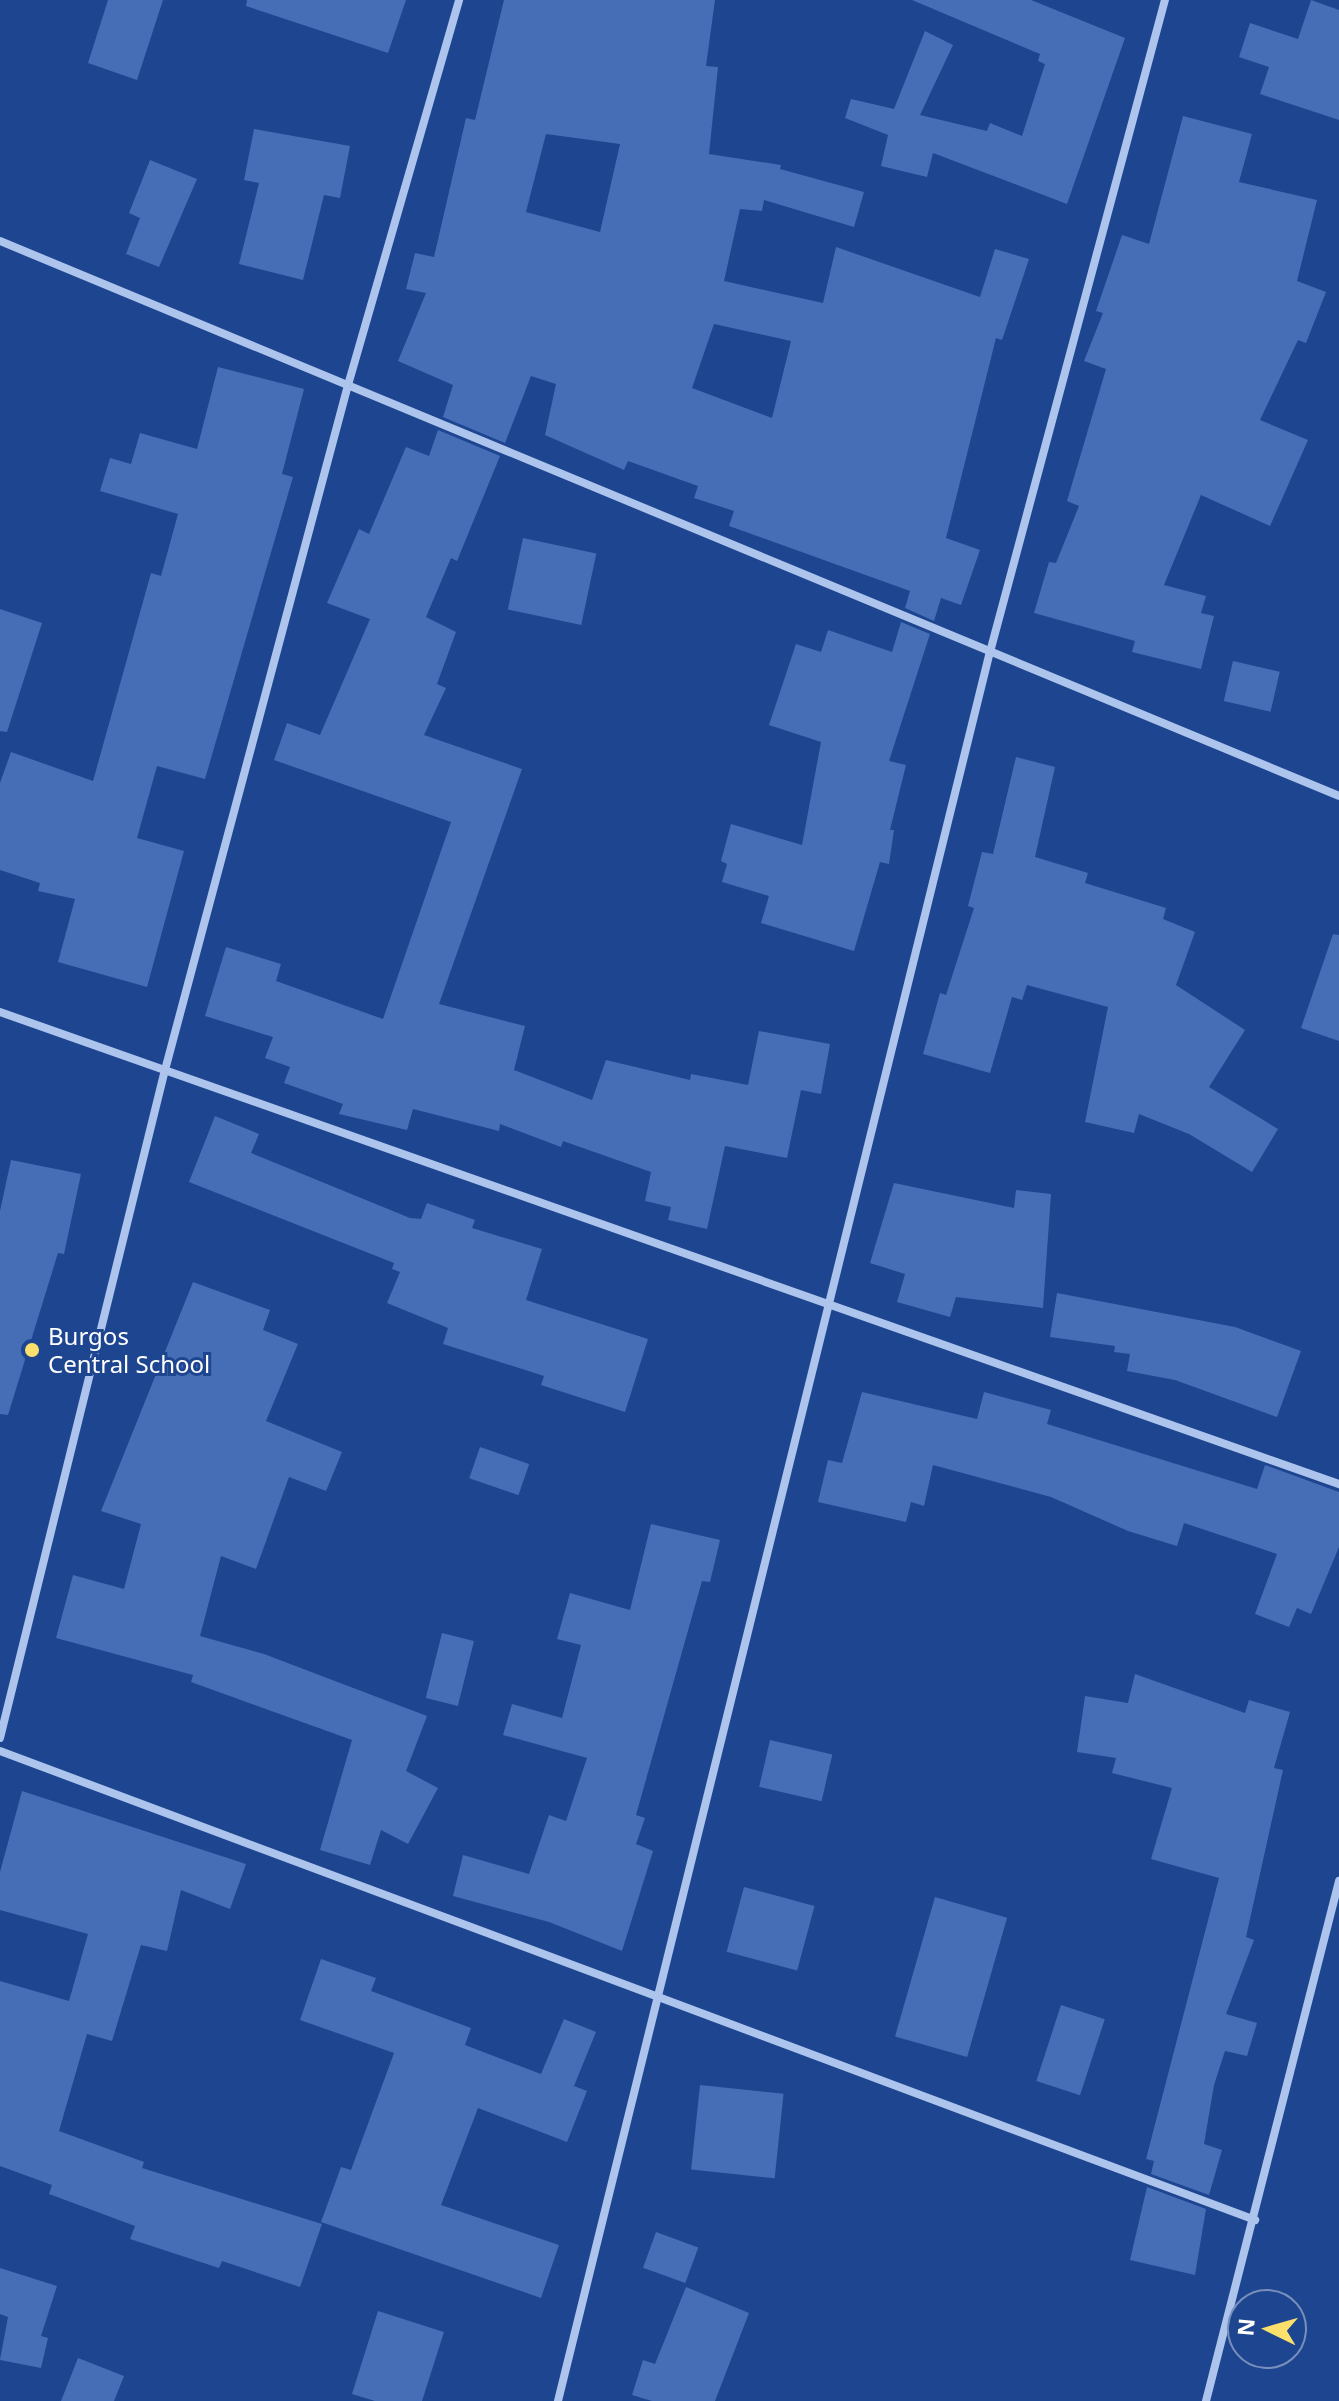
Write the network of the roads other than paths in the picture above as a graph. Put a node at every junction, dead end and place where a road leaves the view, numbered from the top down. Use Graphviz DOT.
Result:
graph roads {
  1 [pos="459,0"];
  2 [pos="1165,0"];
  3 [pos="0,241"];
  4 [pos="348,385"];
  5 [pos="990,652"];
  6 [pos="1339,796"];
  7 [pos="0,1012"];
  8 [pos="165,1070"];
  9 [pos="828,1308"];
  10 [pos="1339,1484"];
  11 [pos="0,1738"];
  12 [pos="0,1751"];
  13 [pos="1339,1881"];
  14 [pos="661,1995"];
  15 [pos="1255,2220"];
  16 [pos="558,2401"];
  17 [pos="1206,2401"];
  1 -- 4 [label="street"];
  2 -- 5 [label="street"];
  3 -- 4 [label="street"];
  4 -- 5 [label="street"];
  4 -- 8 [label="street"];
  5 -- 6 [label="street"];
  5 -- 9 [label="street"];
  7 -- 8 [label="street"];
  8 -- 9 [label="street"];
  8 -- 11 [label="street"];
  9 -- 10 [label="street"];
  9 -- 14 [label="street"];
  12 -- 14 [label="street"];
  13 -- 15 [label="street"];
  14 -- 15 [label="street"];
  14 -- 16 [label="street"];
  15 -- 17 [label="street"];
}
